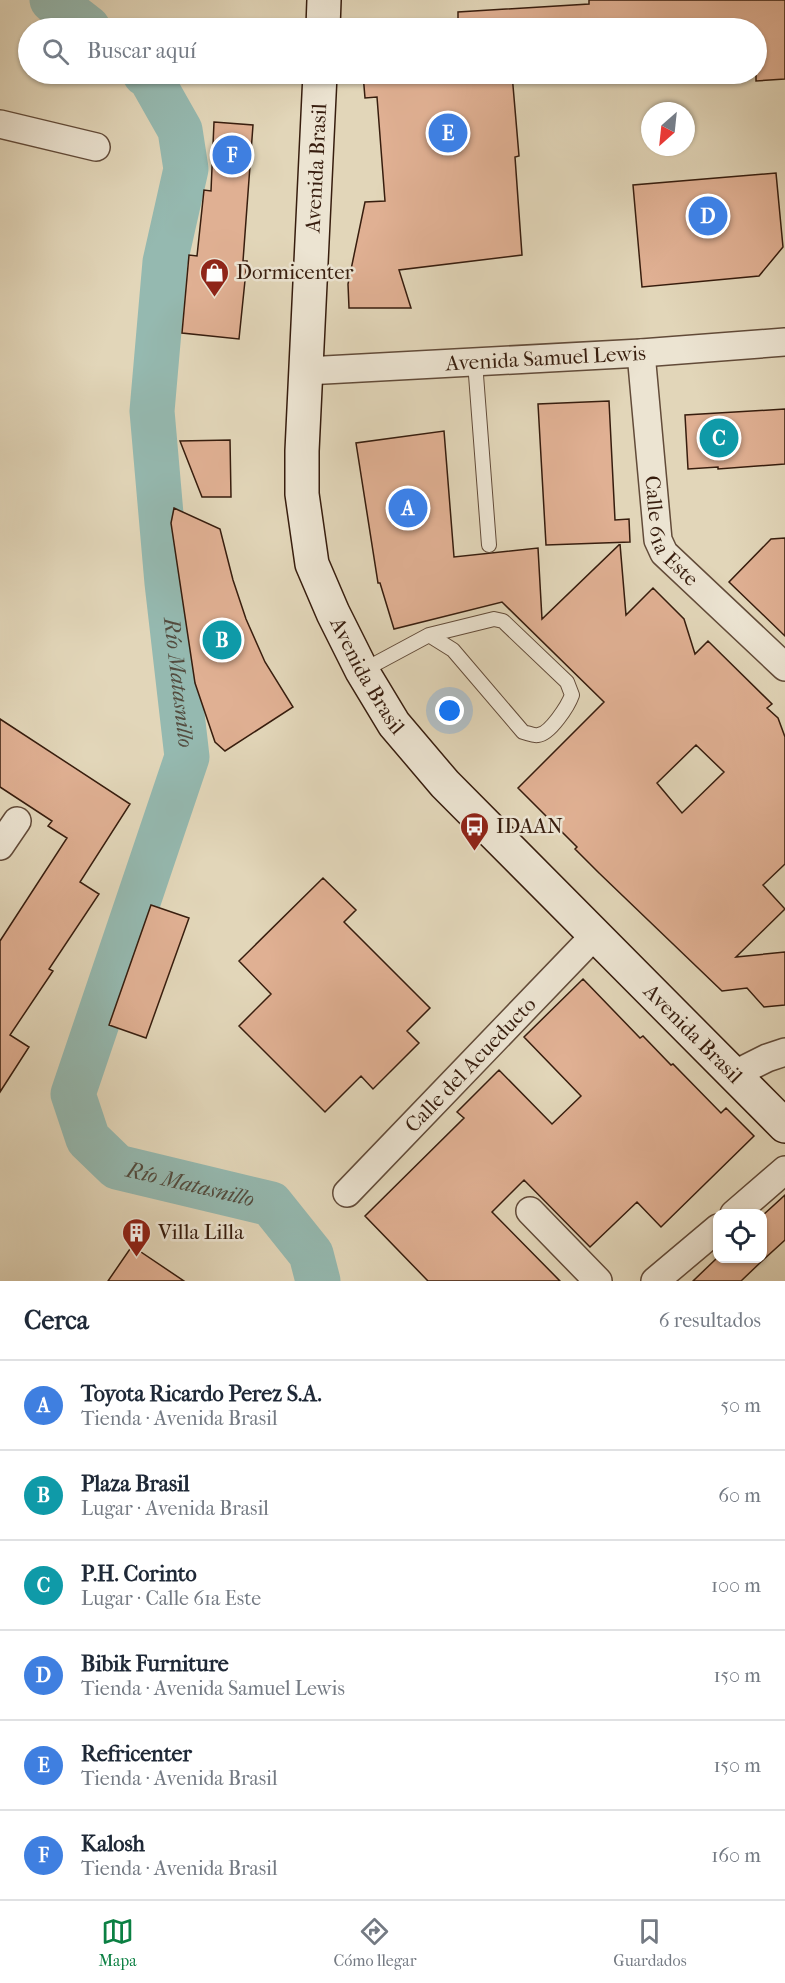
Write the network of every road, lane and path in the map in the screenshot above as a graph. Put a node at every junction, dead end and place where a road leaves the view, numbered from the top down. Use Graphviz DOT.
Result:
graph roads {
  1 [pos="324,0"];
  2 [pos="323,18"];
  3 [pos="320,84"];
  4 [pos="0,124"];
  5 [pos="96,147"];
  6 [pos="785,342"];
  7 [pos="641,353"];
  8 [pos="475,362"];
  9 [pos="306,371"];
  10 [pos="489,545"];
  11 [pos="429,635"];
  12 [pos="785,667"];
  13 [pos="362,671"];
  14 [pos="17,821"];
  15 [pos="0,846"];
  16 [pos="595,935"];
  17 [pos="785,1052"];
  18 [pos="733,1075"];
  19 [pos="785,1126"];
  20 [pos="785,1170"];
  21 [pos="347,1193"];
  22 [pos="740,1209"];
  23 [pos="530,1211"];
  24 [pos="713,1231"];
  25 [pos="598,1281"];
  26 [pos="655,1281"];
  1 -- 2 [label="main road"];
  3 -- 9 [label="main road, Avenida Brasil"];
  4 -- 5 [label="street"];
  6 -- 7 [label="street, Avenida Samuel Lewis"];
  7 -- 8 [label="street, Avenida Samuel Lewis"];
  7 -- 12 [label="street, Calle 61a Este"];
  8 -- 9 [label="street, Avenida Samuel Lewis"];
  8 -- 10 [label="lane"];
  9 -- 13 [label="main road, Avenida Brasil"];
  11 -- 11 [label="lane"];
  11 -- 13 [label="lane"];
  13 -- 16 [label="main road, Avenida Brasil"];
  14 -- 15 [label="street"];
  16 -- 18 [label="main road, Avenida Brasil"];
  16 -- 21 [label="street, Calle del Acueducto"];
  17 -- 18 [label="street"];
  18 -- 19 [label="main road, Avenida Brasil"];
  20 -- 22 [label="street"];
  23 -- 25 [label="street"];
  24 -- 26 [label="street"];
}
